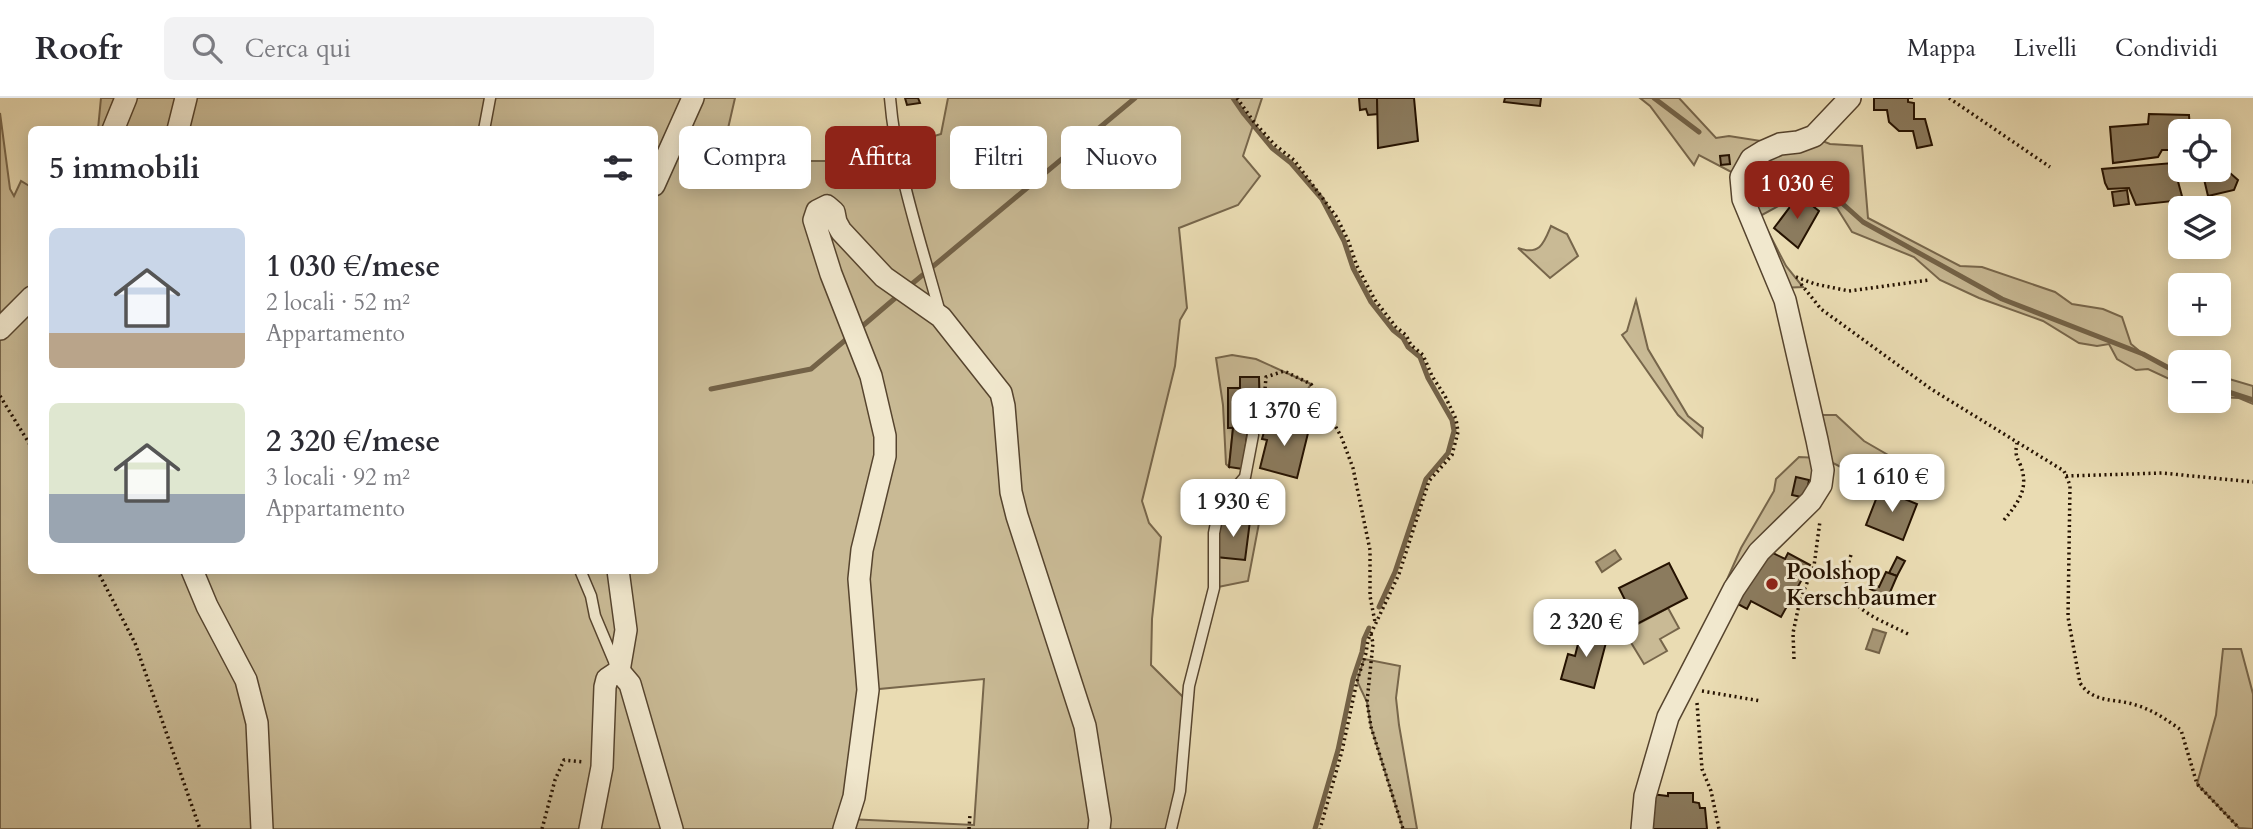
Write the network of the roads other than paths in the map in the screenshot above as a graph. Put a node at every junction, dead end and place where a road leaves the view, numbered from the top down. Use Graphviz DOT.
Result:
graph roads {
  1 [pos="126,98"];
  2 [pos="186,98"];
  3 [pos="490,98"];
  4 [pos="693,98"];
  5 [pos="890,98"];
  6 [pos="1850,98"];
  7 [pos="115,126"];
  8 [pos="179,126"];
  9 [pos="485,126"];
  10 [pos="658,176"];
  11 [pos="28,301"];
  12 [pos="941,317"];
  13 [pos="0,329"];
  14 [pos="1253,435"];
  15 [pos="194,574"];
  16 [pos="582,574"];
  17 [pos="619,574"];
  18 [pos="619,671"];
  19 [pos="262,829"];
  20 [pos="590,829"];
  21 [pos="672,829"];
  22 [pos="844,829"];
  23 [pos="1099,829"];
  24 [pos="1171,829"];
  25 [pos="1642,829"];
  1 -- 7 [label="street"];
  2 -- 8 [label="street"];
  3 -- 9 [label="lane"];
  4 -- 10 [label="street"];
  5 -- 12 [label="lane"];
  6 -- 25 [label="street"];
  11 -- 13 [label="street"];
  12 -- 22 [label="street"];
  12 -- 23 [label="street"];
  14 -- 24 [label="lane"];
  15 -- 19 [label="street"];
  16 -- 18 [label="lane"];
  17 -- 18 [label="street"];
  18 -- 20 [label="street"];
  18 -- 21 [label="street"];
}
